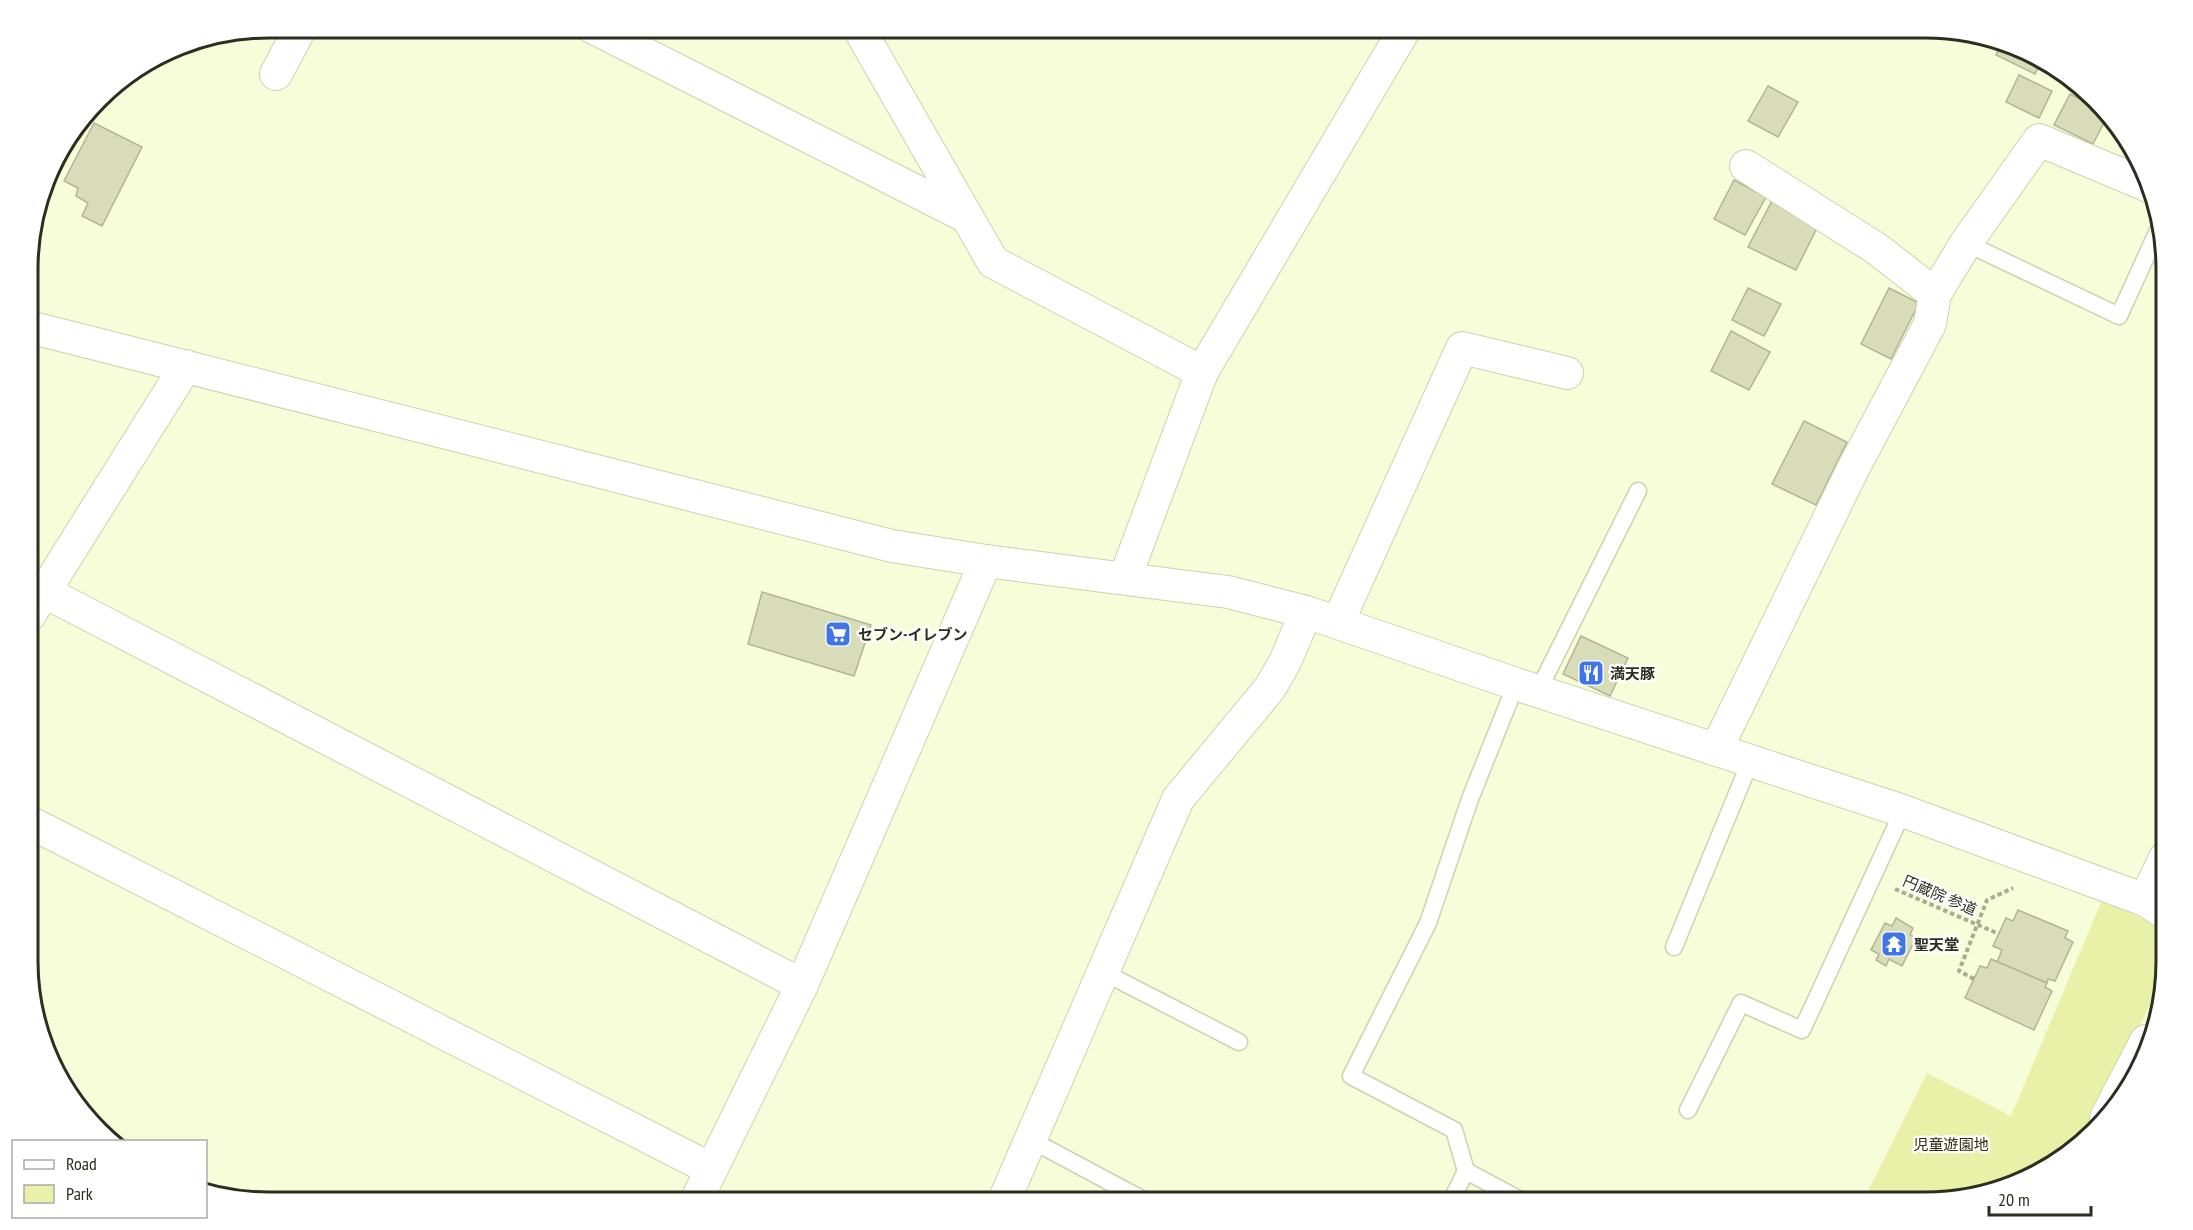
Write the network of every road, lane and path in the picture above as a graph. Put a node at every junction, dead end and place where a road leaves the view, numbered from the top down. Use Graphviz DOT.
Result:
graph roads {
  1 [pos="295,38"];
  2 [pos="614,38"];
  3 [pos="871,38"];
  4 [pos="1399,38"];
  5 [pos="276,74"];
  6 [pos="1746,166"];
  7 [pos="2139,182"];
  8 [pos="967,217"];
  9 [pos="2154,239"];
  10 [pos="1966,243"];
  11 [pos="1935,294"];
  12 [pos="38,329"];
  13 [pos="186,366"];
  14 [pos="1202,372"];
  15 [pos="1567,373"];
  16 [pos="1638,491"];
  17 [pos="986,561"];
  18 [pos="1125,578"];
  19 [pos="38,602"];
  20 [pos="38,604"];
  21 [pos="1306,612"];
  22 [pos="1338,622"];
  23 [pos="1527,688"];
  24 [pos="1716,750"];
  25 [pos="1750,762"];
  26 [pos="1903,811"];
  27 [pos="38,827"];
  28 [pos="1872,879"];
  29 [pos="2016,886"];
  30 [pos="2155,907"];
  31 [pos="1976,924"];
  32 [pos="1999,934"];
  33 [pos="1674,947"];
  34 [pos="1103,972"];
  35 [pos="1974,979"];
  36 [pos="802,985"];
  37 [pos="1239,1041"];
  38 [pos="1688,1110"];
  39 [pos="1031,1140"];
  40 [pos="711,1169"];
  41 [pos="1466,1171"];
  42 [pos="700,1192"];
  43 [pos="1008,1192"];
  44 [pos="1128,1192"];
  45 [pos="1456,1192"];
  46 [pos="1505,1192"];
  1 -- 5 [label="street"];
  2 -- 8 [label="street"];
  3 -- 8 [label="street"];
  4 -- 14 [label="street"];
  6 -- 11 [label="street"];
  7 -- 10 [label="street"];
  8 -- 14 [label="street"];
  9 -- 10 [label="lane"];
  10 -- 11 [label="street"];
  11 -- 24 [label="street"];
  12 -- 13 [label="street"];
  13 -- 17 [label="street"];
  13 -- 19 [label="street"];
  14 -- 18 [label="street"];
  15 -- 22 [label="street"];
  16 -- 23 [label="lane"];
  17 -- 18 [label="street"];
  17 -- 36 [label="street"];
  18 -- 21 [label="street"];
  20 -- 36 [label="street"];
  21 -- 22 [label="street"];
  21 -- 34 [label="street"];
  22 -- 23 [label="street"];
  23 -- 24 [label="street"];
  23 -- 41 [label="lane"];
  24 -- 25 [label="street"];
  25 -- 26 [label="street"];
  25 -- 33 [label="lane"];
  26 -- 28 [label="lane"];
  26 -- 30 [label="street"];
  27 -- 40 [label="street"];
  28 -- 31 [label="path, 円蔵院 参道"];
  28 -- 38 [label="lane"];
  29 -- 31 [label="path"];
  31 -- 32 [label="path, 円蔵院 参道"];
  31 -- 35 [label="path"];
  34 -- 37 [label="lane"];
  34 -- 39 [label="street"];
  36 -- 40 [label="street"];
  39 -- 43 [label="street"];
  39 -- 44 [label="lane"];
  40 -- 42 [label="street"];
  41 -- 45 [label="lane"];
  41 -- 46 [label="lane"];
}
